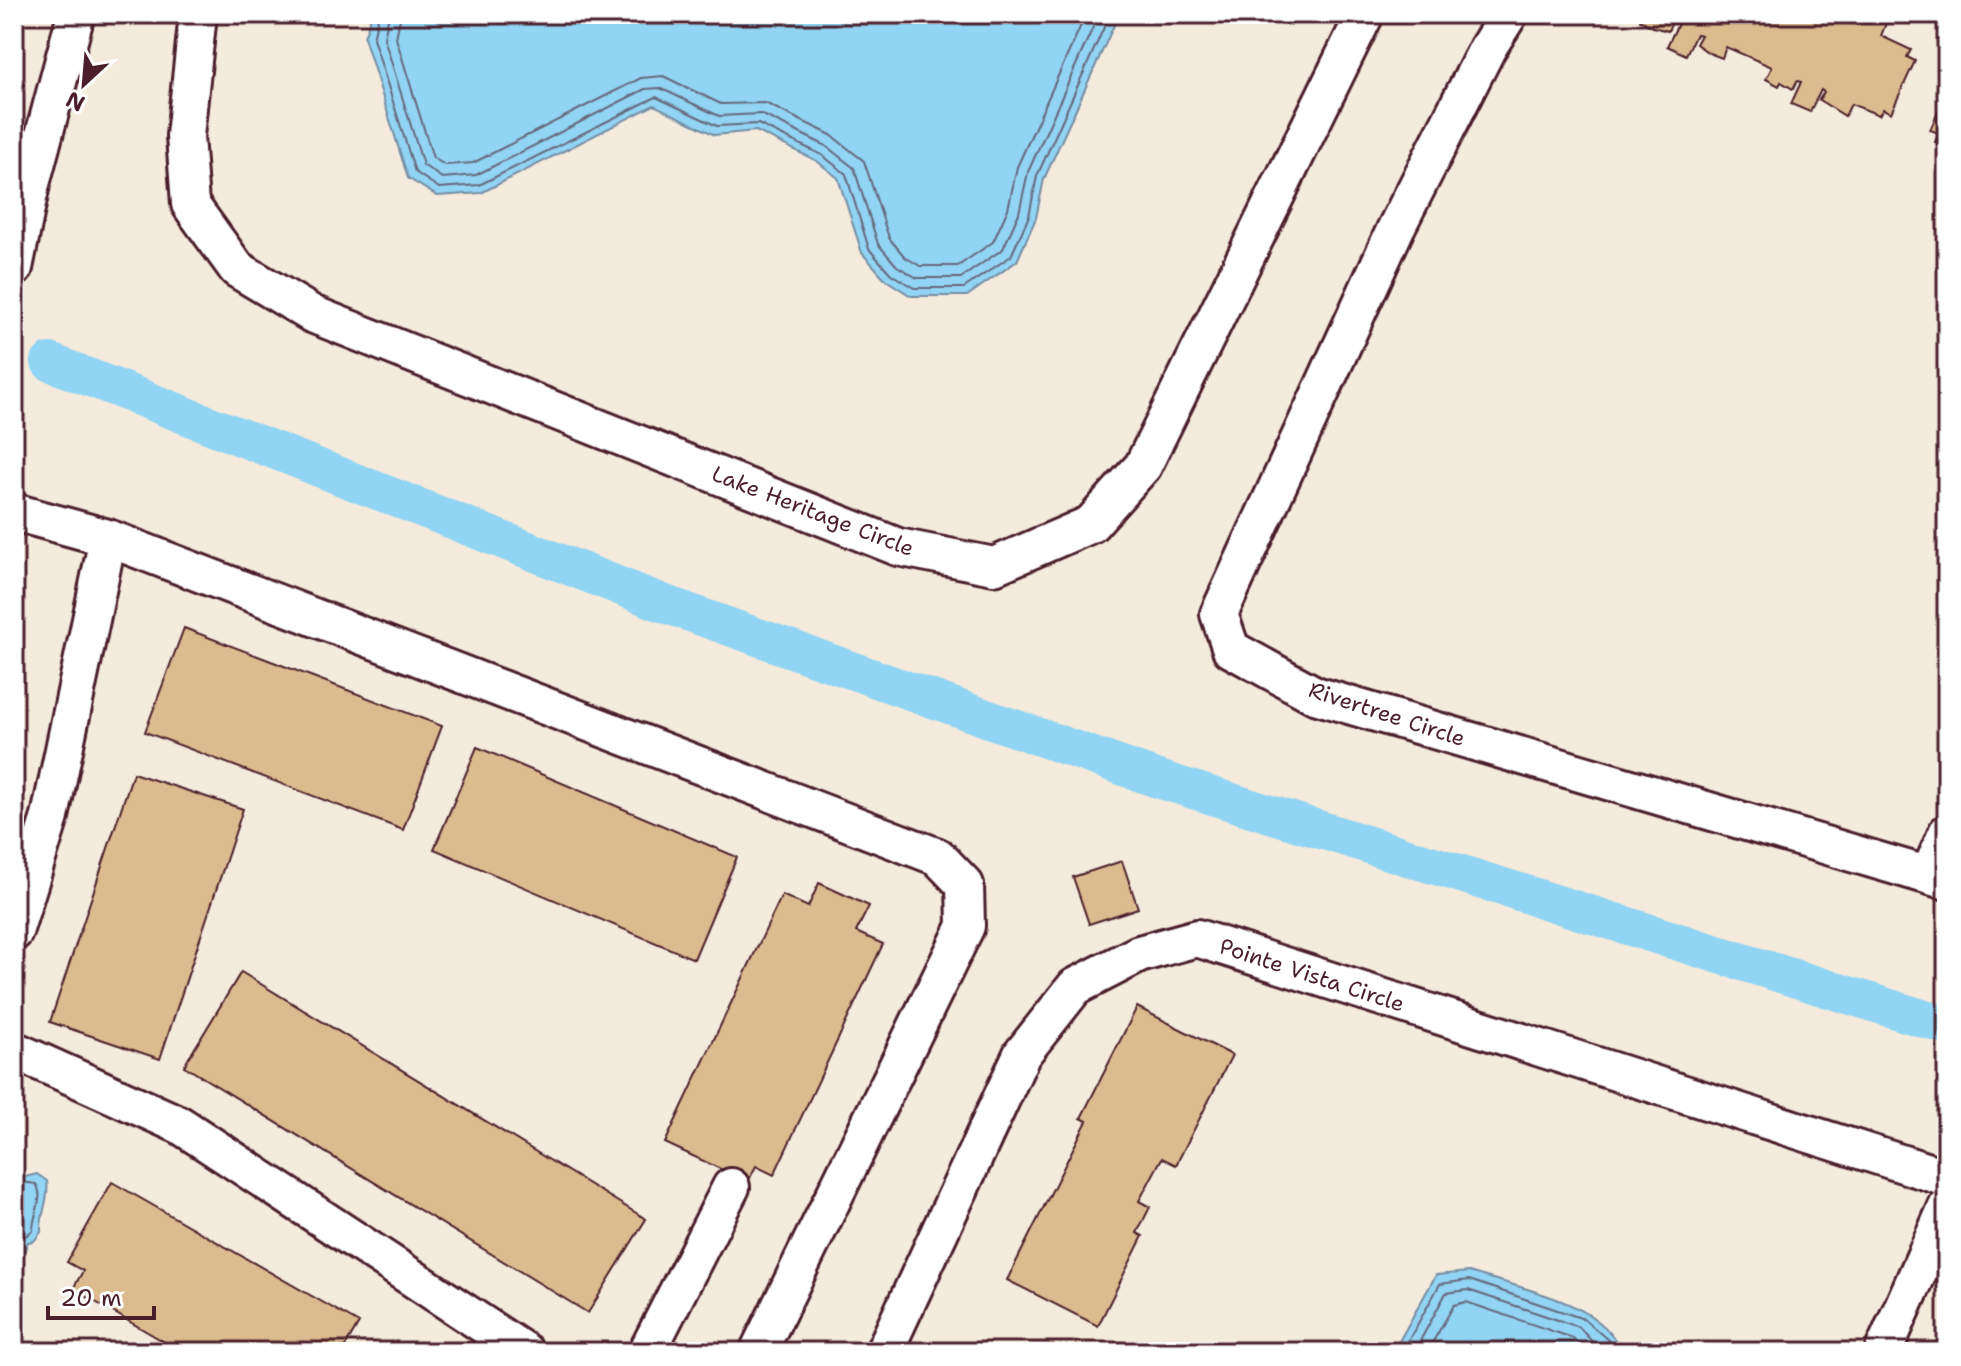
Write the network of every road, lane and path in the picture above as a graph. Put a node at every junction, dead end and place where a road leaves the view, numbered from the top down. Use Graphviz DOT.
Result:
graph roads {
  1 [pos="76,14"];
  2 [pos="1365,14"];
  3 [pos="1509,14"];
  4 [pos="204,21"];
  5 [pos="22,182"];
  6 [pos="14,268"];
  7 [pos="14,512"];
  8 [pos="108,538"];
  9 [pos="1947,833"];
  10 [pos="1938,878"];
  11 [pos="14,932"];
  12 [pos="15,1043"];
  13 [pos="1947,1178"];
  14 [pos="731,1187"];
  15 [pos="1947,1207"];
  16 [pos="525,1352"];
  17 [pos="647,1352"];
  18 [pos="758,1352"];
  19 [pos="884,1352"];
  20 [pos="1883,1352"];
  1 -- 5 [label="street"];
  2 -- 4 [label="street, Lake Heritage Circle"];
  3 -- 10 [label="street, Rivertree Circle"];
  5 -- 6 [label="street"];
  7 -- 8 [label="street"];
  8 -- 11 [label="street"];
  8 -- 18 [label="street"];
  9 -- 10 [label="street"];
  12 -- 16 [label="street"];
  13 -- 19 [label="street, Pointe Vista Circle"];
  14 -- 17 [label="street"];
  15 -- 20 [label="street"];
}
